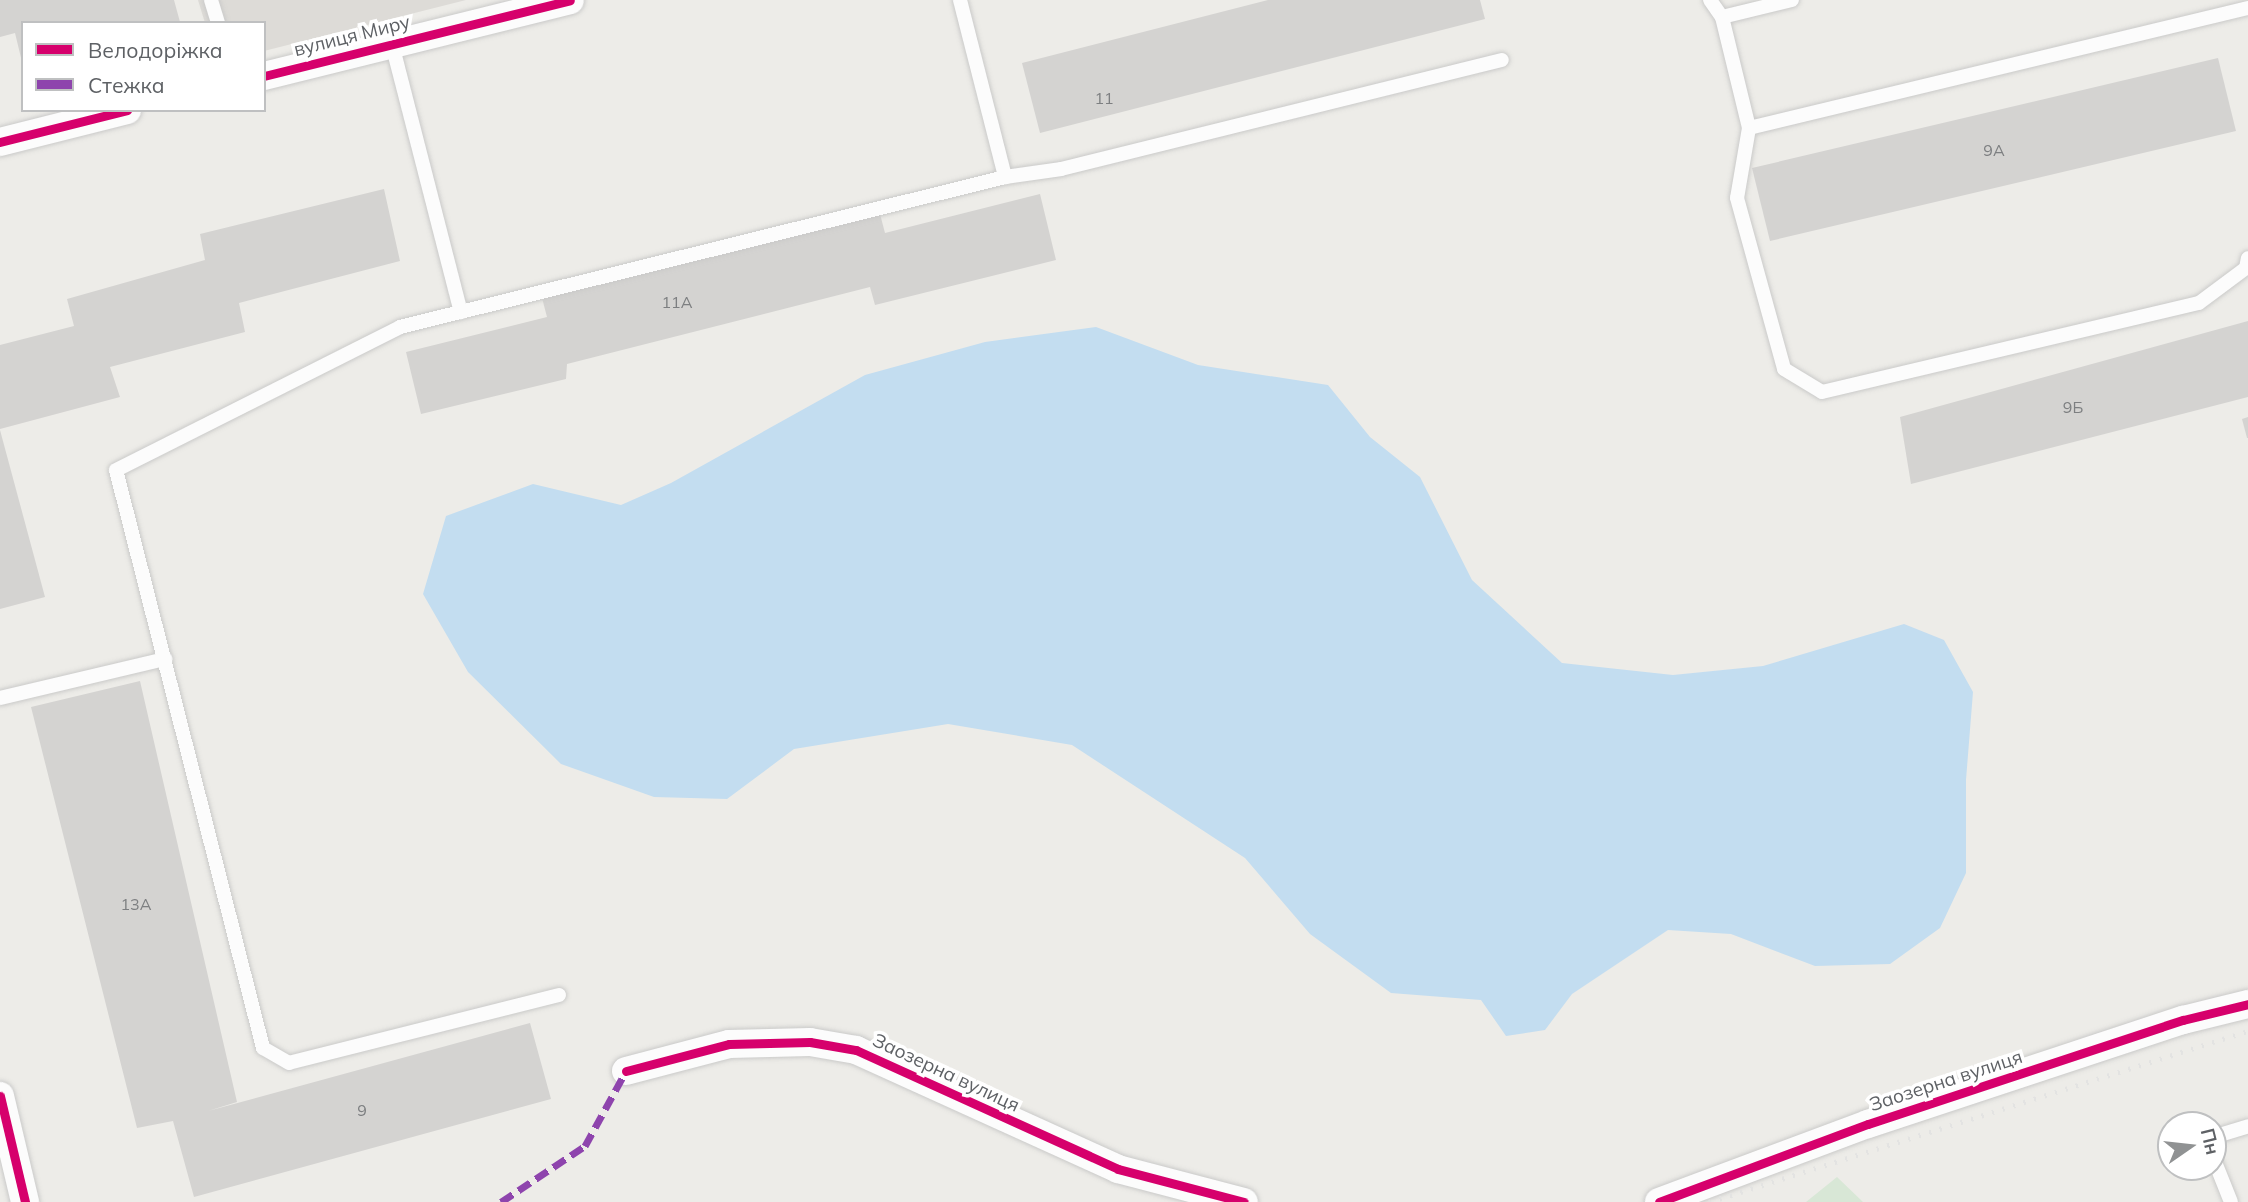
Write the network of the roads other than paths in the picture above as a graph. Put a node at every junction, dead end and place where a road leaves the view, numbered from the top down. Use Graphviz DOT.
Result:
graph roads {
  1 [pos="211,0"];
  2 [pos="570,0"];
  3 [pos="960,0"];
  4 [pos="1710,0"];
  5 [pos="1792,0"];
  6 [pos="2248,8"];
  7 [pos="1722,17"];
  8 [pos="217,21"];
  9 [pos="392,44"];
  10 [pos="1502,60"];
  11 [pos="266,76"];
  12 [pos="119,112"];
  13 [pos="1749,128"];
  14 [pos="0,142"];
  15 [pos="1005,177"];
  16 [pos="2248,258"];
  17 [pos="461,312"];
  18 [pos="165,659"];
  19 [pos="0,698"];
  20 [pos="559,995"];
  21 [pos="2248,1004"];
  22 [pos="626,1071"];
  23 [pos="0,1096"];
  24 [pos="2248,1126"];
  25 [pos="2227,1133"];
  26 [pos="2223,1181"];
  27 [pos="25,1202"];
  28 [pos="1244,1202"];
  29 [pos="1659,1202"];
  30 [pos="2231,1202"];
  1 -- 8 [label="lane"];
  2 -- 9 [label="street, вулиця Миру"];
  3 -- 15 [label="lane"];
  4 -- 7 [label="lane"];
  5 -- 7 [label="lane"];
  6 -- 13 [label="lane"];
  7 -- 13 [label="lane"];
  9 -- 11 [label="street, вулиця Миру"];
  9 -- 17 [label="lane"];
  10 -- 15 [label="lane"];
  12 -- 14 [label="street"];
  13 -- 16 [label="lane"];
  15 -- 17 [label="lane"];
  17 -- 18 [label="lane"];
  18 -- 19 [label="lane"];
  18 -- 20 [label="lane"];
  21 -- 29 [label="street, Заозерна вулиця"];
  22 -- 28 [label="street, Заозерна вулиця"];
  23 -- 27 [label="street"];
  24 -- 25 [label="lane"];
  26 -- 30 [label="lane"];
}
